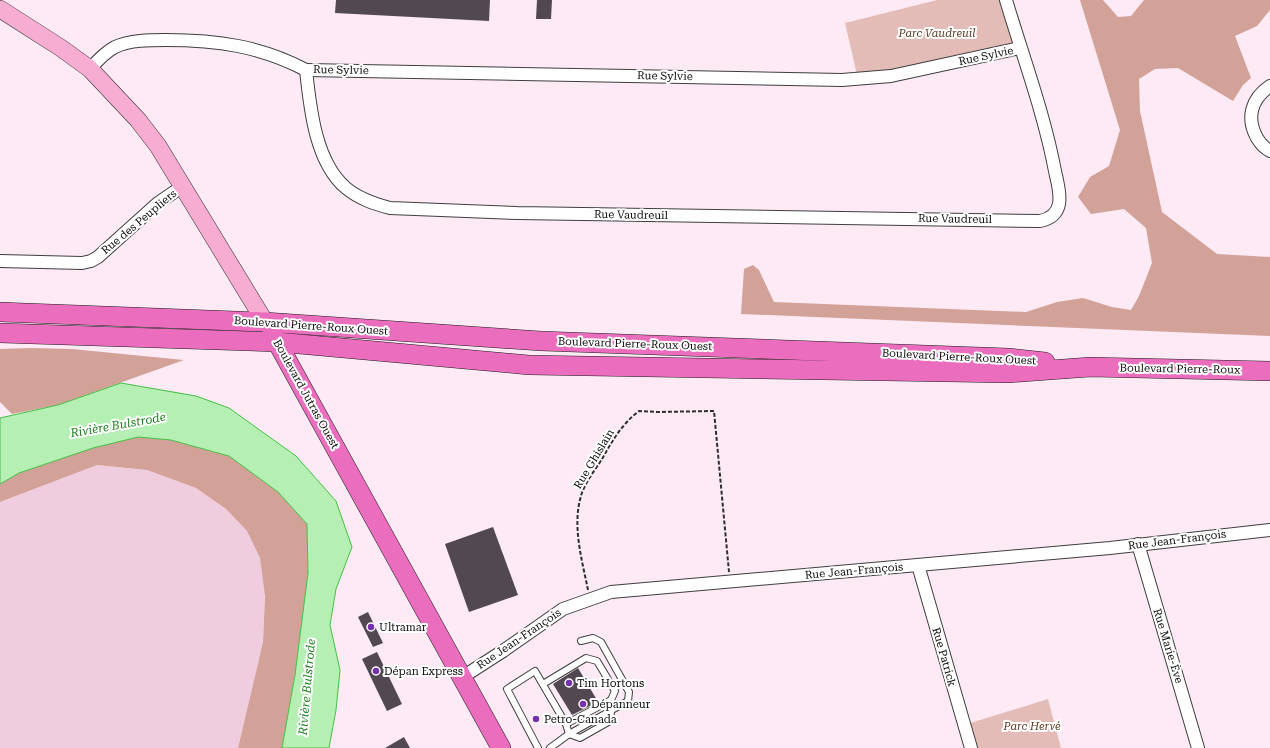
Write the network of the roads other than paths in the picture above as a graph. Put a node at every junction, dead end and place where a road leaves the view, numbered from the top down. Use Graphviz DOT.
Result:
graph roads {
  1 [pos="1006,0"];
  2 [pos="0,9"];
  3 [pos="1020,48"];
  4 [pos="90,69"];
  5 [pos="306,70"];
  6 [pos="1270,86"];
  7 [pos="1270,150"];
  8 [pos="183,186"];
  9 [pos="0,261"];
  10 [pos="0,312"];
  11 [pos="265,322"];
  12 [pos="0,333"];
  13 [pos="277,342"];
  14 [pos="1090,368"];
  15 [pos="1270,371"];
  16 [pos="1270,530"];
  17 [pos="1138,544"];
  18 [pos="918,566"];
  19 [pos="581,641"];
  20 [pos="461,678"];
  21 [pos="543,684"];
  22 [pos="611,711"];
  23 [pos="566,724"];
  24 [pos="570,734"];
  25 [pos="501,748"];
  26 [pos="538,748"];
  27 [pos="550,748"];
  28 [pos="971,748"];
  29 [pos="1198,748"];
  1 -- 3 [label="street, Rue Vaudreuil"];
  2 -- 4 [label="main road, Boulevard Jutras Ouest"];
  3 -- 5 [label="street, Rue Sylvie"];
  3 -- 5 [label="street, Rue Vaudreuil"];
  4 -- 5 [label="street"];
  4 -- 8 [label="main road, Boulevard Jutras Ouest"];
  6 -- 7 [label="street"];
  8 -- 9 [label="street, Rue des Peupliers"];
  8 -- 11 [label="main road, Boulevard Jutras Ouest"];
  10 -- 11 [label="main road, Boulevard Pierre-Roux Ouest"];
  11 -- 13 [label="main road, Boulevard Jutras Ouest"];
  11 -- 14 [label="main road, Boulevard Pierre-Roux Ouest"];
  12 -- 13 [label="main road, Boulevard Pierre-Roux Ouest"];
  13 -- 14 [label="main road, Boulevard Pierre-Roux Ouest"];
  13 -- 20 [label="main road, Boulevard Jutras Ouest"];
  14 -- 15 [label="main road, Boulevard Pierre-Roux"];
  16 -- 17 [label="street, Rue Jean-François"];
  17 -- 18 [label="street, Rue Jean-François"];
  17 -- 29 [label="street, Rue Marie-Ève"];
  18 -- 20 [label="street, Rue Jean-François"];
  18 -- 28 [label="street, Rue Patrick"];
  19 -- 22 [label="lane"];
  20 -- 25 [label="main road, Boulevard Jutras Ouest"];
  21 -- 23 [label="lane"];
  21 -- 23 [label="lane"];
  21 -- 26 [label="lane"];
  22 -- 24 [label="lane"];
  22 -- 24 [label="lane"];
  23 -- 24 [label="lane"];
  24 -- 27 [label="lane"];
}
